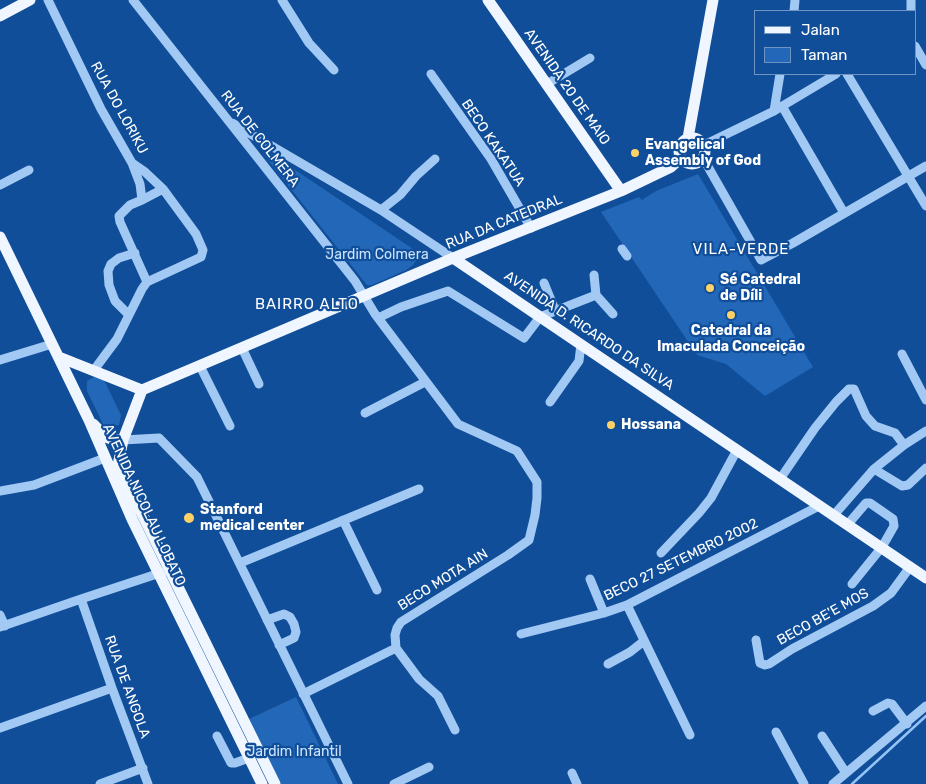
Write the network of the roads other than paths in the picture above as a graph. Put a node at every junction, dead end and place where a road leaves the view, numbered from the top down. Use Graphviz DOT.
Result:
graph roads {
  1 [pos="30,0"];
  2 [pos="48,0"];
  3 [pos="133,0"];
  4 [pos="282,0"];
  5 [pos="488,0"];
  6 [pos="713,0"];
  7 [pos="0,16"];
  8 [pos="916,48"];
  9 [pos="590,58"];
  10 [pos="926,65"];
  11 [pos="334,70"];
  12 [pos="431,74"];
  13 [pos="780,75"];
  14 [pos="834,75"];
  15 [pos="848,75"];
  16 [pos="547,84"];
  17 [pos="782,106"];
  18 [pos="774,111"];
  19 [pos="228,120"];
  20 [pos="688,138"];
  21 [pos="704,145"];
  22 [pos="435,158"];
  23 [pos="681,158"];
  24 [pos="703,158"];
  25 [pos="132,162"];
  26 [pos="926,166"];
  27 [pos="29,170"];
  28 [pos="909,176"];
  29 [pos="0,185"];
  30 [pos="163,188"];
  31 [pos="621,191"];
  32 [pos="142,200"];
  33 [pos="926,206"];
  34 [pos="381,210"];
  35 [pos="844,213"];
  36 [pos="531,228"];
  37 [pos="0,237"];
  38 [pos="135,253"];
  39 [pos="453,258"];
  40 [pos="594,275"];
  41 [pos="147,282"];
  42 [pos="544,283"];
  43 [pos="596,295"];
  44 [pos="365,296"];
  45 [pos="555,310"];
  46 [pos="613,314"];
  47 [pos="129,315"];
  48 [pos="540,317"];
  49 [pos="378,318"];
  50 [pos="52,344"];
  51 [pos="581,344"];
  52 [pos="242,348"];
  53 [pos="902,354"];
  54 [pos="59,357"];
  55 [pos="0,360"];
  56 [pos="200,366"];
  57 [pos="94,370"];
  58 [pos="425,382"];
  59 [pos="259,384"];
  60 [pos="142,390"];
  61 [pos="926,400"];
  62 [pos="550,402"];
  63 [pos="365,414"];
  64 [pos="89,420"];
  65 [pos="230,426"];
  66 [pos="926,431"];
  67 [pos="123,440"];
  68 [pos="904,445"];
  69 [pos="737,450"];
  70 [pos="517,451"];
  71 [pos="105,458"];
  72 [pos="926,468"];
  73 [pos="874,469"];
  74 [pos="780,479"];
  75 [pos="419,489"];
  76 [pos="0,491"];
  77 [pos="819,506"];
  78 [pos="834,515"];
  79 [pos="343,520"];
  80 [pos="848,524"];
  81 [pos="882,547"];
  82 [pos="661,553"];
  83 [pos="240,563"];
  84 [pos="910,567"];
  85 [pos="164,572"];
  86 [pos="926,578"];
  87 [pos="590,579"];
  88 [pos="852,584"];
  89 [pos="377,590"];
  90 [pos="81,598"];
  91 [pos="627,605"];
  92 [pos="604,613"];
  93 [pos="0,615"];
  94 [pos="268,620"];
  95 [pos="2,626"];
  96 [pos="521,634"];
  97 [pos="756,640"];
  98 [pos="644,641"];
  99 [pos="279,645"];
  100 [pos="396,648"];
  101 [pos="608,664"];
  102 [pos="112,688"];
  103 [pos="303,694"];
  104 [pos="926,706"];
  105 [pos="873,710"];
  106 [pos="907,724"];
  107 [pos="0,728"];
  108 [pos="455,730"];
  109 [pos="776,732"];
  110 [pos="690,735"];
  111 [pos="217,736"];
  112 [pos="822,736"];
  113 [pos="249,758"];
  114 [pos="429,767"];
  115 [pos="143,768"];
  116 [pos="572,773"];
  117 [pos="846,773"];
  118 [pos="100,784"];
  119 [pos="148,784"];
  120 [pos="262,784"];
  121 [pos="275,784"];
  122 [pos="348,784"];
  123 [pos="394,784"];
  124 [pos="578,784"];
  125 [pos="804,784"];
  126 [pos="834,784"];
  1 -- 7 [label="main road"];
  2 -- 25 [label="street, RUA DO LORIKU"];
  3 -- 19 [label="street, RUA DE COLMERA"];
  4 -- 11 [label="street"];
  5 -- 16 [label="main road, AVENIDA 20 DE MAIO"];
  6 -- 20 [label="main road"];
  8 -- 10 [label="street"];
  9 -- 16 [label="street"];
  12 -- 36 [label="street, BECO KAKATUA"];
  13 -- 18 [label="street"];
  14 -- 17 [label="street"];
  15 -- 28 [label="street"];
  16 -- 31 [label="main road, AVENIDA 20 DE MAIO"];
  17 -- 18 [label="street"];
  17 -- 35 [label="street"];
  18 -- 21 [label="street"];
  19 -- 34 [label="street, AVENIDA D. RICARDO DA SILVA"];
  19 -- 44 [label="street, RUA DE COLMERA"];
  20 -- 21 [label="main road"];
  20 -- 23 [label="main road"];
  21 -- 24 [label="main road"];
  22 -- 34 [label="street"];
  23 -- 24 [label="main road"];
  23 -- 31 [label="main road, RUA DA CATEDRAL"];
  24 -- 35 [label="street"];
  25 -- 30 [label="street, RUA DO LORIKU"];
  25 -- 32 [label="street"];
  26 -- 28 [label="street"];
  27 -- 29 [label="street"];
  28 -- 33 [label="street"];
  28 -- 35 [label="street"];
  30 -- 32 [label="street"];
  30 -- 41 [label="street, RUA DO LORIKU"];
  31 -- 36 [label="main road, RUA DA CATEDRAL"];
  32 -- 38 [label="street"];
  34 -- 39 [label="street, AVENIDA D. RICARDO DA SILVA"];
  36 -- 39 [label="main road, RUA DA CATEDRAL"];
  37 -- 50 [label="main road, AVENIDA NICOLAU LOBATO"];
  38 -- 41 [label="street"];
  38 -- 47 [label="street"];
  39 -- 44 [label="main road, RUA DA CATEDRAL"];
  39 -- 48 [label="main road, AVENIDA D. RICARDO DA SILVA"];
  40 -- 43 [label="street"];
  41 -- 47 [label="street"];
  42 -- 45 [label="street"];
  43 -- 45 [label="street"];
  43 -- 46 [label="street"];
  44 -- 49 [label="street, RUA DE COLMERA"];
  44 -- 52 [label="main road, RUA DA CATEDRAL"];
  45 -- 48 [label="street"];
  47 -- 57 [label="street"];
  48 -- 49 [label="street"];
  48 -- 51 [label="main road, AVENIDA D. RICARDO DA SILVA"];
  49 -- 58 [label="street, RUA DE COLMERA"];
  50 -- 54 [label="main road, AVENIDA NICOLAU LOBATO"];
  50 -- 55 [label="street"];
  51 -- 62 [label="street"];
  51 -- 69 [label="main road, AVENIDA D. RICARDO DA SILVA"];
  52 -- 56 [label="main road, RUA DA CATEDRAL"];
  52 -- 59 [label="street"];
  53 -- 61 [label="street"];
  54 -- 57 [label="main road"];
  54 -- 64 [label="main road, AVENIDA NICOLAU LOBATO"];
  56 -- 60 [label="main road, RUA DA CATEDRAL"];
  56 -- 65 [label="street"];
  57 -- 60 [label="main road"];
  58 -- 63 [label="street"];
  58 -- 70 [label="street, RUA DE COLMERA"];
  60 -- 67 [label="main road"];
  64 -- 67 [label="main road"];
  64 -- 71 [label="main road, AVENIDA NICOLAU LOBATO"];
  66 -- 68 [label="street"];
  67 -- 71 [label="main road"];
  67 -- 83 [label="street"];
  67 -- 85 [label="main road, AVENIDA NICOLAU LOBATO"];
  68 -- 73 [label="street"];
  68 -- 74 [label="street"];
  69 -- 74 [label="main road, AVENIDA D. RICARDO DA SILVA"];
  69 -- 82 [label="street"];
  70 -- 100 [label="street, BECO MOTA AIN"];
  71 -- 76 [label="street"];
  71 -- 85 [label="main road, AVENIDA NICOLAU LOBATO"];
  72 -- 73 [label="street"];
  73 -- 78 [label="street"];
  74 -- 77 [label="main road, AVENIDA D. RICARDO DA SILVA"];
  75 -- 79 [label="street"];
  77 -- 78 [label="main road, AVENIDA D. RICARDO DA SILVA"];
  77 -- 91 [label="street, BECO 27 SETEMBRO 2002"];
  78 -- 80 [label="main road, AVENIDA D. RICARDO DA SILVA"];
  79 -- 83 [label="street"];
  79 -- 89 [label="street"];
  80 -- 81 [label="main road, AVENIDA D. RICARDO DA SILVA"];
  80 -- 81 [label="street"];
  81 -- 84 [label="main road, AVENIDA D. RICARDO DA SILVA"];
  81 -- 88 [label="street"];
  83 -- 94 [label="street"];
  84 -- 86 [label="main road, AVENIDA D. RICARDO DA SILVA"];
  84 -- 97 [label="street, BECO BE'E MOS"];
  85 -- 90 [label="street"];
  85 -- 113 [label="main road, AVENIDA NICOLAU LOBATO"];
  85 -- 121 [label="main road, AVENIDA NICOLAU LOBATO"];
  87 -- 92 [label="street"];
  90 -- 95 [label="street"];
  90 -- 102 [label="street, RUA DE ANGOLA"];
  91 -- 92 [label="street, BECO 27 SETEMBRO 2002"];
  91 -- 98 [label="street"];
  92 -- 96 [label="street, BECO 27 SETEMBRO 2002"];
  93 -- 95 [label="street"];
  94 -- 99 [label="street"];
  94 -- 99 [label="street"];
  98 -- 101 [label="street"];
  98 -- 110 [label="street"];
  99 -- 103 [label="street"];
  100 -- 103 [label="street"];
  100 -- 108 [label="street"];
  102 -- 107 [label="street"];
  102 -- 115 [label="street, RUA DE ANGOLA"];
  103 -- 122 [label="street"];
  104 -- 106 [label="street"];
  105 -- 106 [label="street"];
  106 -- 117 [label="street"];
  109 -- 125 [label="street"];
  111 -- 113 [label="street"];
  112 -- 117 [label="street"];
  113 -- 120 [label="main road, AVENIDA NICOLAU LOBATO"];
  114 -- 123 [label="street"];
  115 -- 118 [label="street"];
  115 -- 119 [label="street, RUA DE ANGOLA"];
  116 -- 124 [label="street"];
  117 -- 126 [label="street"];
}
